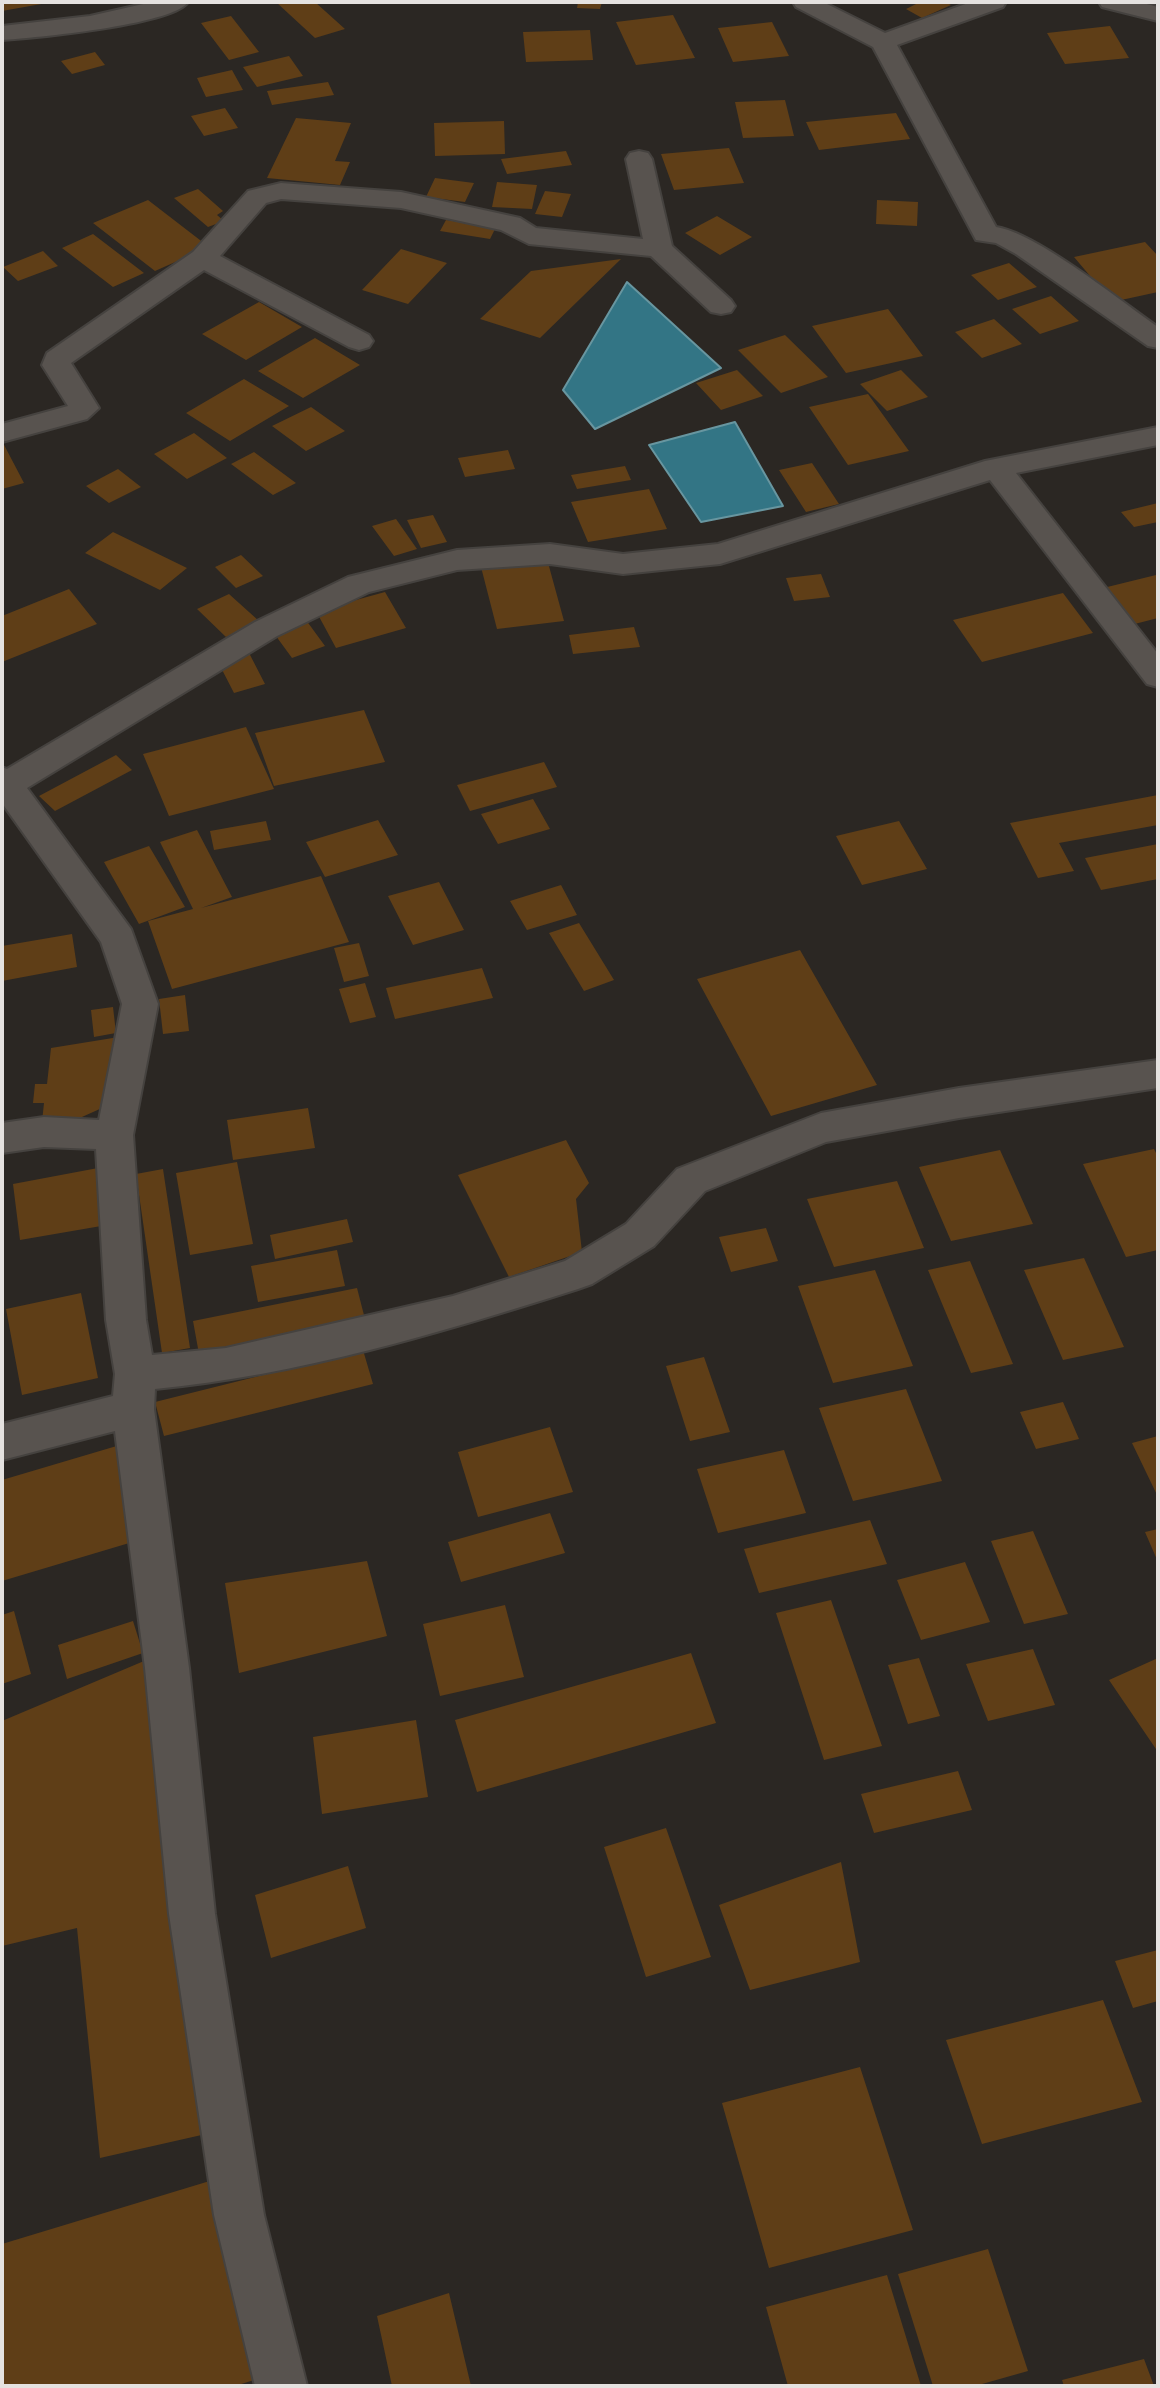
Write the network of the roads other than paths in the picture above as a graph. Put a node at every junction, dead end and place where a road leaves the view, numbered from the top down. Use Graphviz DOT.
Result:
graph roads {
  1 [pos="176,2"];
  2 [pos="805,2"];
  3 [pos="995,2"];
  4 [pos="1111,2"];
  5 [pos="1158,14"];
  6 [pos="2,33"];
  7 [pos="883,42"];
  8 [pos="639,159"];
  9 [pos="659,249"];
  10 [pos="203,258"];
  11 [pos="721,306"];
  12 [pos="1158,340"];
  13 [pos="359,341"];
  14 [pos="2,433"];
  15 [pos="1158,436"];
  16 [pos="996,468"];
  17 [pos="1158,676"];
  18 [pos="4,782"];
  19 [pos="1158,1074"];
  20 [pos="114,1135"];
  21 [pos="2,1138"];
  22 [pos="134,1392"];
  23 [pos="2,1442"];
  24 [pos="281,2386"];
  1 -- 6 [label="street"];
  2 -- 7 [label="street"];
  3 -- 7 [label="street"];
  4 -- 5 [label="street"];
  7 -- 12 [label="street"];
  8 -- 9 [label="street"];
  9 -- 10 [label="street"];
  9 -- 11 [label="street"];
  10 -- 13 [label="street"];
  10 -- 14 [label="street"];
  15 -- 16 [label="street"];
  16 -- 17 [label="street"];
  16 -- 18 [label="street"];
  18 -- 20 [label="street"];
  19 -- 22 [label="street"];
  20 -- 21 [label="street"];
  20 -- 22 [label="street"];
  22 -- 23 [label="street"];
  22 -- 24 [label="street"];
}
